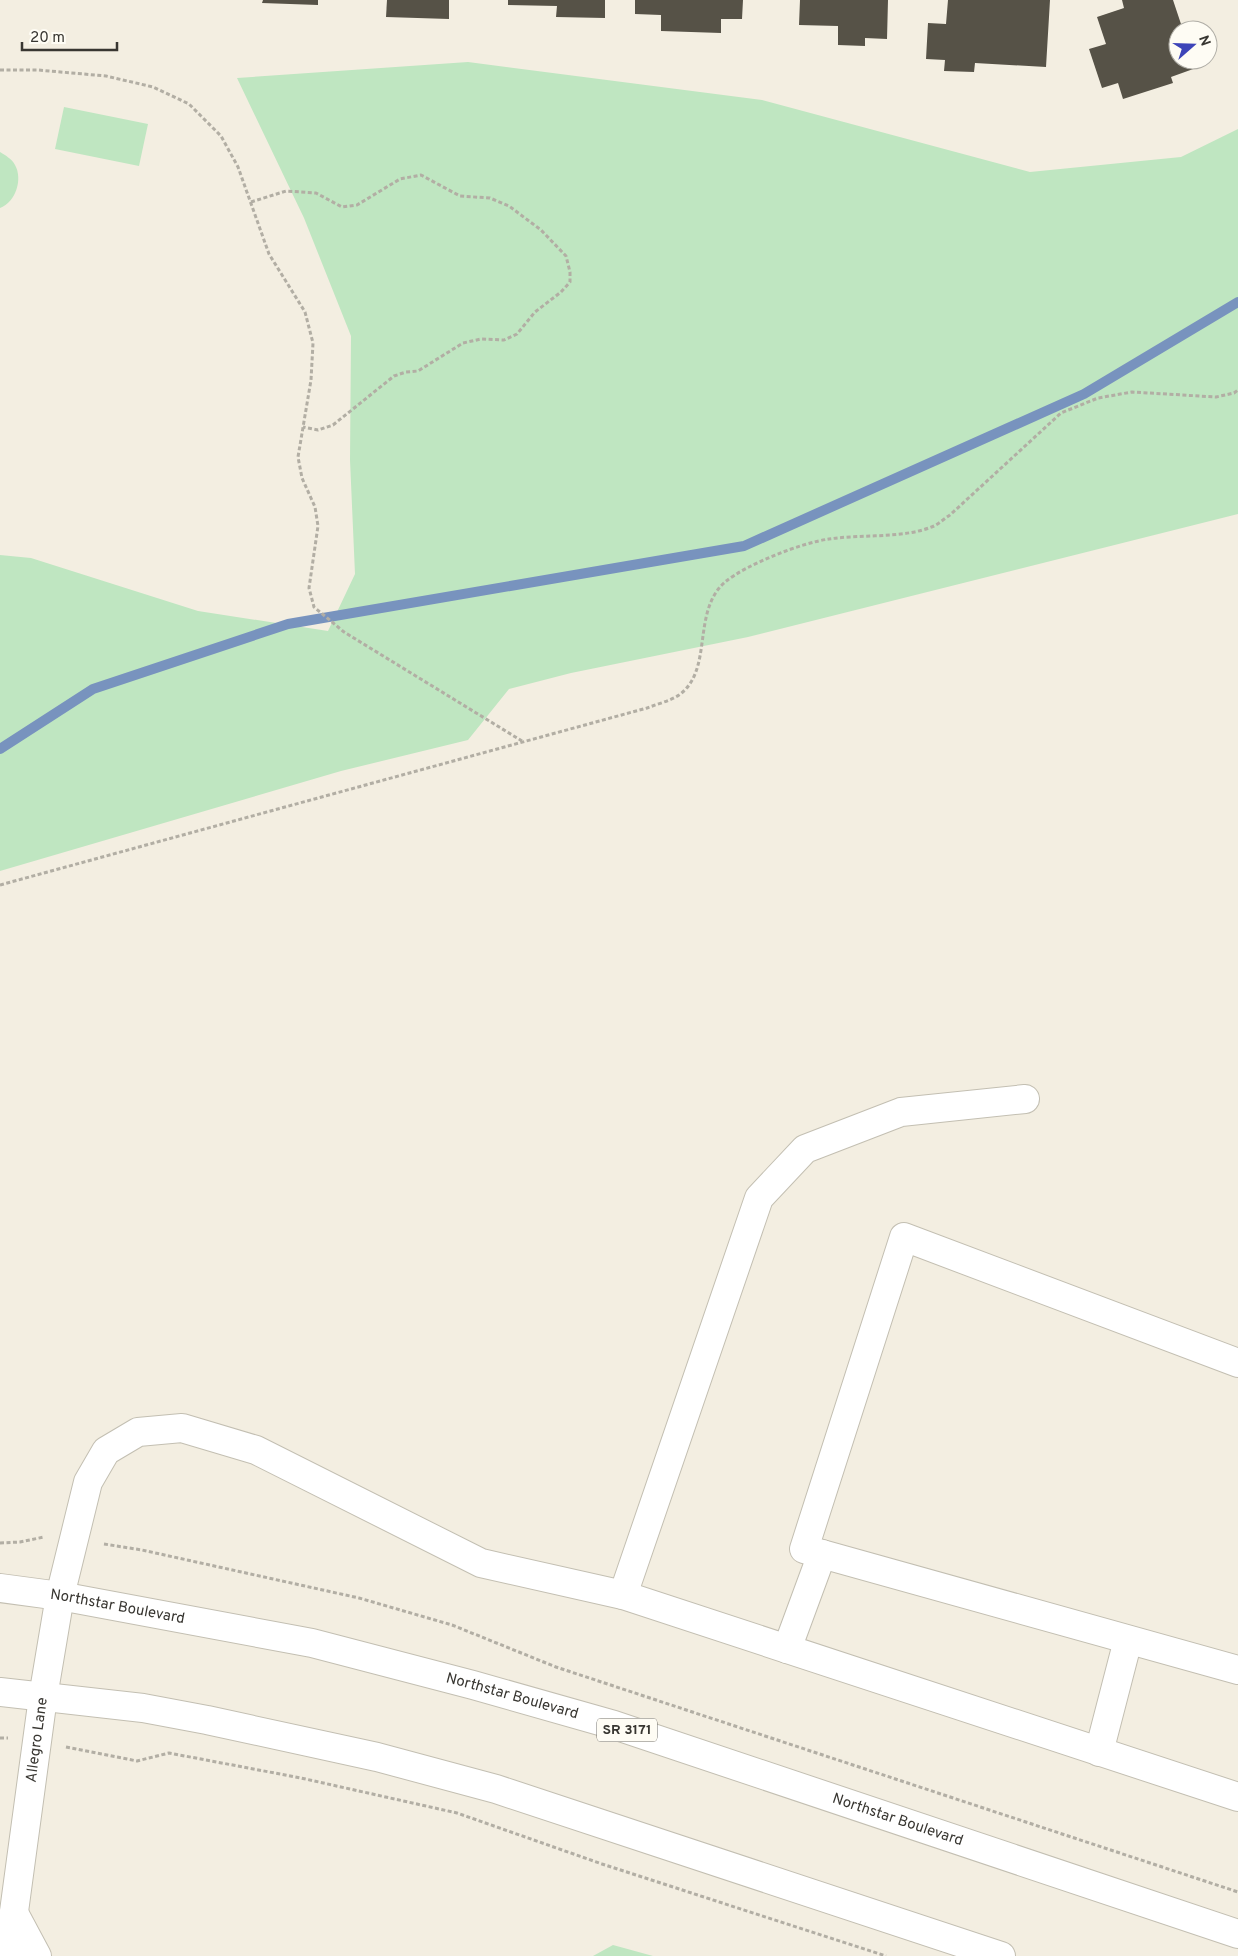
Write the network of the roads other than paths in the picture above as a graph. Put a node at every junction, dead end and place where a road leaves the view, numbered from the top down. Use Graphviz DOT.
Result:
graph roads {
  1 [pos="1025,1099"];
  2 [pos="1238,1363"];
  3 [pos="822,1554"];
  4 [pos="0,1588"];
  5 [pos="623,1595"];
  6 [pos="60,1596"];
  7 [pos="1128,1640"];
  8 [pos="787,1649"];
  9 [pos="1238,1670"];
  10 [pos="0,1692"];
  11 [pos="44,1697"];
  12 [pos="1099,1752"];
  13 [pos="1238,1797"];
  14 [pos="9,1884"];
  15 [pos="14,1913"];
  16 [pos="1238,1934"];
  17 [pos="8,1956"];
  18 [pos="37,1956"];
  19 [pos="1001,1956"];
  1 -- 5 [label="main road"];
  2 -- 3 [label="main road"];
  3 -- 7 [label="main road"];
  3 -- 8 [label="main road"];
  4 -- 6 [label="main road, Northstar Boulevard / SR 3171"];
  5 -- 6 [label="main road, Allegro Lane"];
  5 -- 8 [label="main road, Allegro Lane"];
  6 -- 11 [label="main road, Allegro Lane"];
  6 -- 16 [label="main road, Northstar Boulevard / SR 3171"];
  7 -- 9 [label="main road"];
  7 -- 12 [label="main road"];
  8 -- 12 [label="main road, Allegro Lane"];
  10 -- 11 [label="main road"];
  11 -- 14 [label="main road, Allegro Lane"];
  11 -- 19 [label="main road"];
  12 -- 13 [label="main road, Allegro Lane"];
  14 -- 15 [label="main road, Allegro Lane"];
  15 -- 17 [label="main road, Allegro Lane"];
  15 -- 18 [label="main road"];
}
